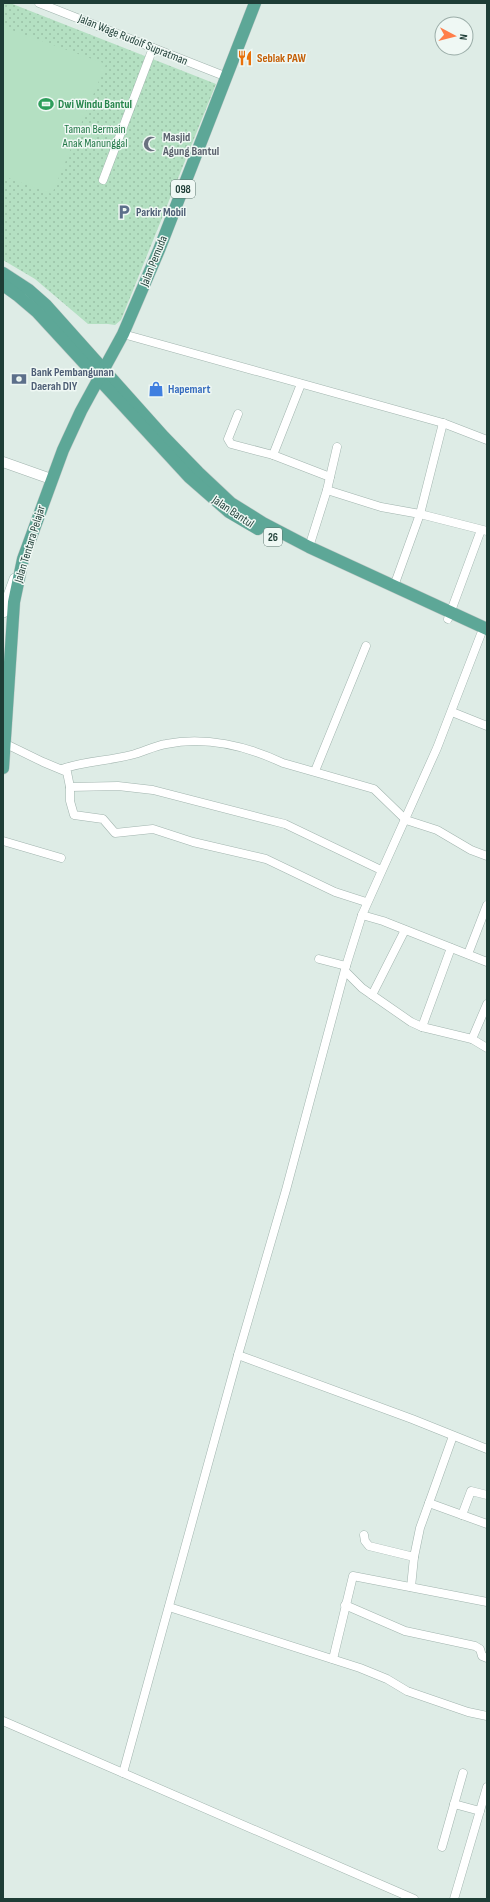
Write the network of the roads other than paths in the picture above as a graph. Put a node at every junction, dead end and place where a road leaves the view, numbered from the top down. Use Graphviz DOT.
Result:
graph roads {
  1 [pos="39,3"];
  2 [pos="255,3"];
  3 [pos="153,48"];
  4 [pos="227,77"];
  5 [pos="103,180"];
  6 [pos="3,273"];
  7 [pos="3,285"];
  8 [pos="123,334"];
  9 [pos="101,376"];
  10 [pos="301,384"];
  11 [pos="238,414"];
  12 [pos="443,423"];
  13 [pos="487,440"];
  14 [pos="337,447"];
  15 [pos="273,455"];
  16 [pos="3,462"];
  17 [pos="330,477"];
  18 [pos="52,479"];
  19 [pos="327,490"];
  20 [pos="420,514"];
  21 [pos="484,531"];
  22 [pos="28,542"];
  23 [pos="310,547"];
  24 [pos="394,586"];
  25 [pos="3,612"];
  26 [pos="450,616"];
  27 [pos="485,634"];
  28 [pos="366,646"];
  29 [pos="452,712"];
  30 [pos="487,726"];
  31 [pos="6,744"];
  32 [pos="3,768"];
  33 [pos="62,769"];
  34 [pos="315,771"];
  35 [pos="70,787"];
  36 [pos="406,820"];
  37 [pos="3,841"];
  38 [pos="487,856"];
  39 [pos="61,858"];
  40 [pos="381,870"];
  41 [pos="366,902"];
  42 [pos="486,910"];
  43 [pos="362,915"];
  44 [pos="405,930"];
  45 [pos="451,948"];
  46 [pos="468,954"];
  47 [pos="319,959"];
  48 [pos="487,962"];
  49 [pos="345,968"];
  50 [pos="372,995"];
  51 [pos="487,1004"];
  52 [pos="422,1027"];
  53 [pos="472,1039"];
  54 [pos="487,1048"];
  55 [pos="238,1355"];
  56 [pos="453,1436"];
  57 [pos="487,1449"];
  58 [pos="487,1495"];
  59 [pos="429,1503"];
  60 [pos="462,1515"];
  61 [pos="487,1524"];
  62 [pos="364,1535"];
  63 [pos="414,1557"];
  64 [pos="412,1587"];
  65 [pos="487,1602"];
  66 [pos="345,1605"];
  67 [pos="169,1607"];
  68 [pos="487,1658"];
  69 [pos="333,1659"];
  70 [pos="487,1716"];
  71 [pos="3,1721"];
  72 [pos="123,1773"];
  73 [pos="463,1774"];
  74 [pos="487,1787"];
  75 [pos="454,1804"];
  76 [pos="480,1811"];
  77 [pos="442,1847"];
  78 [pos="414,1899"];
  79 [pos="454,1899"];
  1 -- 3 [label="street, Jalan Wage Rudolf Supratman"];
  2 -- 4 [label="main road, Jalan Pemuda / 098"];
  3 -- 4 [label="street, Jalan Wage Rudolf Supratman"];
  3 -- 5 [label="street"];
  4 -- 8 [label="main road, Jalan Pemuda / 098"];
  6 -- 9 [label="main road"];
  7 -- 9 [label="main road"];
  8 -- 9 [label="main road, Jalan Pemuda / 098"];
  8 -- 10 [label="street"];
  9 -- 18 [label="main road, Jalan Tentara Pelajar"];
  9 -- 23 [label="main road, Jalan Bantul / 26"];
  9 -- 26 [label="main road, Jalan Bantul / 26"];
  10 -- 12 [label="street"];
  10 -- 15 [label="street"];
  11 -- 15 [label="street"];
  12 -- 13 [label="street"];
  12 -- 20 [label="street"];
  14 -- 17 [label="street"];
  15 -- 17 [label="street"];
  16 -- 18 [label="street"];
  17 -- 19 [label="street"];
  18 -- 22 [label="main road, Jalan Tentara Pelajar"];
  19 -- 20 [label="street"];
  19 -- 23 [label="street"];
  20 -- 21 [label="street"];
  20 -- 24 [label="street"];
  21 -- 26 [label="street"];
  22 -- 25 [label="main road"];
  22 -- 31 [label="main road, Jalan Tentara Pelajar"];
  23 -- 24 [label="main road, Jalan Bantul / 26"];
  24 -- 26 [label="main road, Jalan Bantul / 26"];
  26 -- 27 [label="main road, Jalan Bantul / 26"];
  27 -- 29 [label="street"];
  28 -- 34 [label="street"];
  29 -- 30 [label="street"];
  29 -- 36 [label="street"];
  31 -- 32 [label="main road, Jalan Tentara Pelajar"];
  31 -- 33 [label="street"];
  33 -- 34 [label="street"];
  33 -- 35 [label="street"];
  34 -- 36 [label="street"];
  35 -- 40 [label="street"];
  35 -- 41 [label="street"];
  36 -- 38 [label="street"];
  36 -- 40 [label="street"];
  37 -- 39 [label="street"];
  40 -- 41 [label="street"];
  41 -- 43 [label="street"];
  42 -- 46 [label="street"];
  43 -- 44 [label="street"];
  43 -- 49 [label="street"];
  44 -- 45 [label="street"];
  44 -- 50 [label="street"];
  45 -- 46 [label="street"];
  45 -- 52 [label="street"];
  46 -- 48 [label="street"];
  47 -- 49 [label="street"];
  49 -- 50 [label="street"];
  49 -- 55 [label="street"];
  50 -- 52 [label="street"];
  51 -- 53 [label="street"];
  52 -- 53 [label="street"];
  53 -- 54 [label="street"];
  55 -- 56 [label="street"];
  55 -- 67 [label="street"];
  56 -- 57 [label="street"];
  56 -- 59 [label="street"];
  58 -- 60 [label="street"];
  59 -- 60 [label="street"];
  59 -- 63 [label="street"];
  60 -- 61 [label="street"];
  62 -- 63 [label="street"];
  63 -- 64 [label="street"];
  64 -- 65 [label="street"];
  64 -- 66 [label="street"];
  66 -- 68 [label="street"];
  66 -- 69 [label="street"];
  67 -- 69 [label="street"];
  67 -- 72 [label="street"];
  69 -- 70 [label="street"];
  71 -- 72 [label="street"];
  72 -- 78 [label="street"];
  73 -- 75 [label="street"];
  74 -- 76 [label="street"];
  75 -- 76 [label="street"];
  75 -- 77 [label="street"];
  76 -- 79 [label="street"];
}
